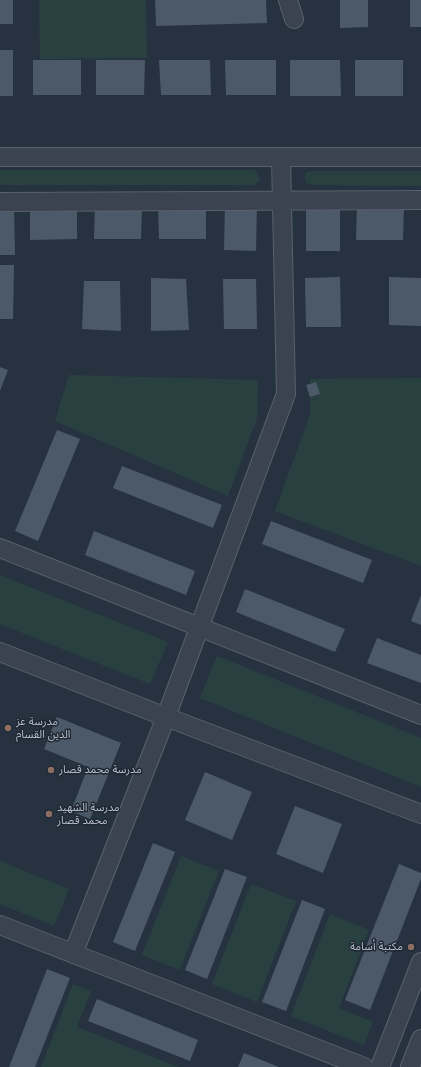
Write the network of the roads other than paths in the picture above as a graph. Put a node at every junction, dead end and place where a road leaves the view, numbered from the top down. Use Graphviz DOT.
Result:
graph roads {
  1 [pos="288,0"];
  2 [pos="294,19"];
  3 [pos="0,157"];
  4 [pos="281,157"];
  5 [pos="421,157"];
  6 [pos="421,200"];
  7 [pos="282,201"];
  8 [pos="0,202"];
  9 [pos="0,548"];
  10 [pos="200,626"];
  11 [pos="0,652"];
  12 [pos="421,715"];
  13 [pos="166,718"];
  14 [pos="421,814"];
  15 [pos="0,925"];
  16 [pos="73,954"];
  17 [pos="421,962"];
  18 [pos="421,1039"];
  19 [pos="364,1067"];
  20 [pos="380,1067"];
  21 [pos="410,1067"];
  1 -- 2 [label="street"];
  3 -- 4 [label="street"];
  4 -- 5 [label="street"];
  4 -- 7 [label="street"];
  6 -- 7 [label="street"];
  7 -- 8 [label="street"];
  7 -- 10 [label="street"];
  9 -- 10 [label="street"];
  10 -- 12 [label="street"];
  10 -- 13 [label="street"];
  11 -- 13 [label="street"];
  13 -- 14 [label="street"];
  13 -- 16 [label="street"];
  15 -- 16 [label="street"];
  16 -- 19 [label="street"];
  17 -- 20 [label="street"];
  18 -- 21 [label="street"];
}
